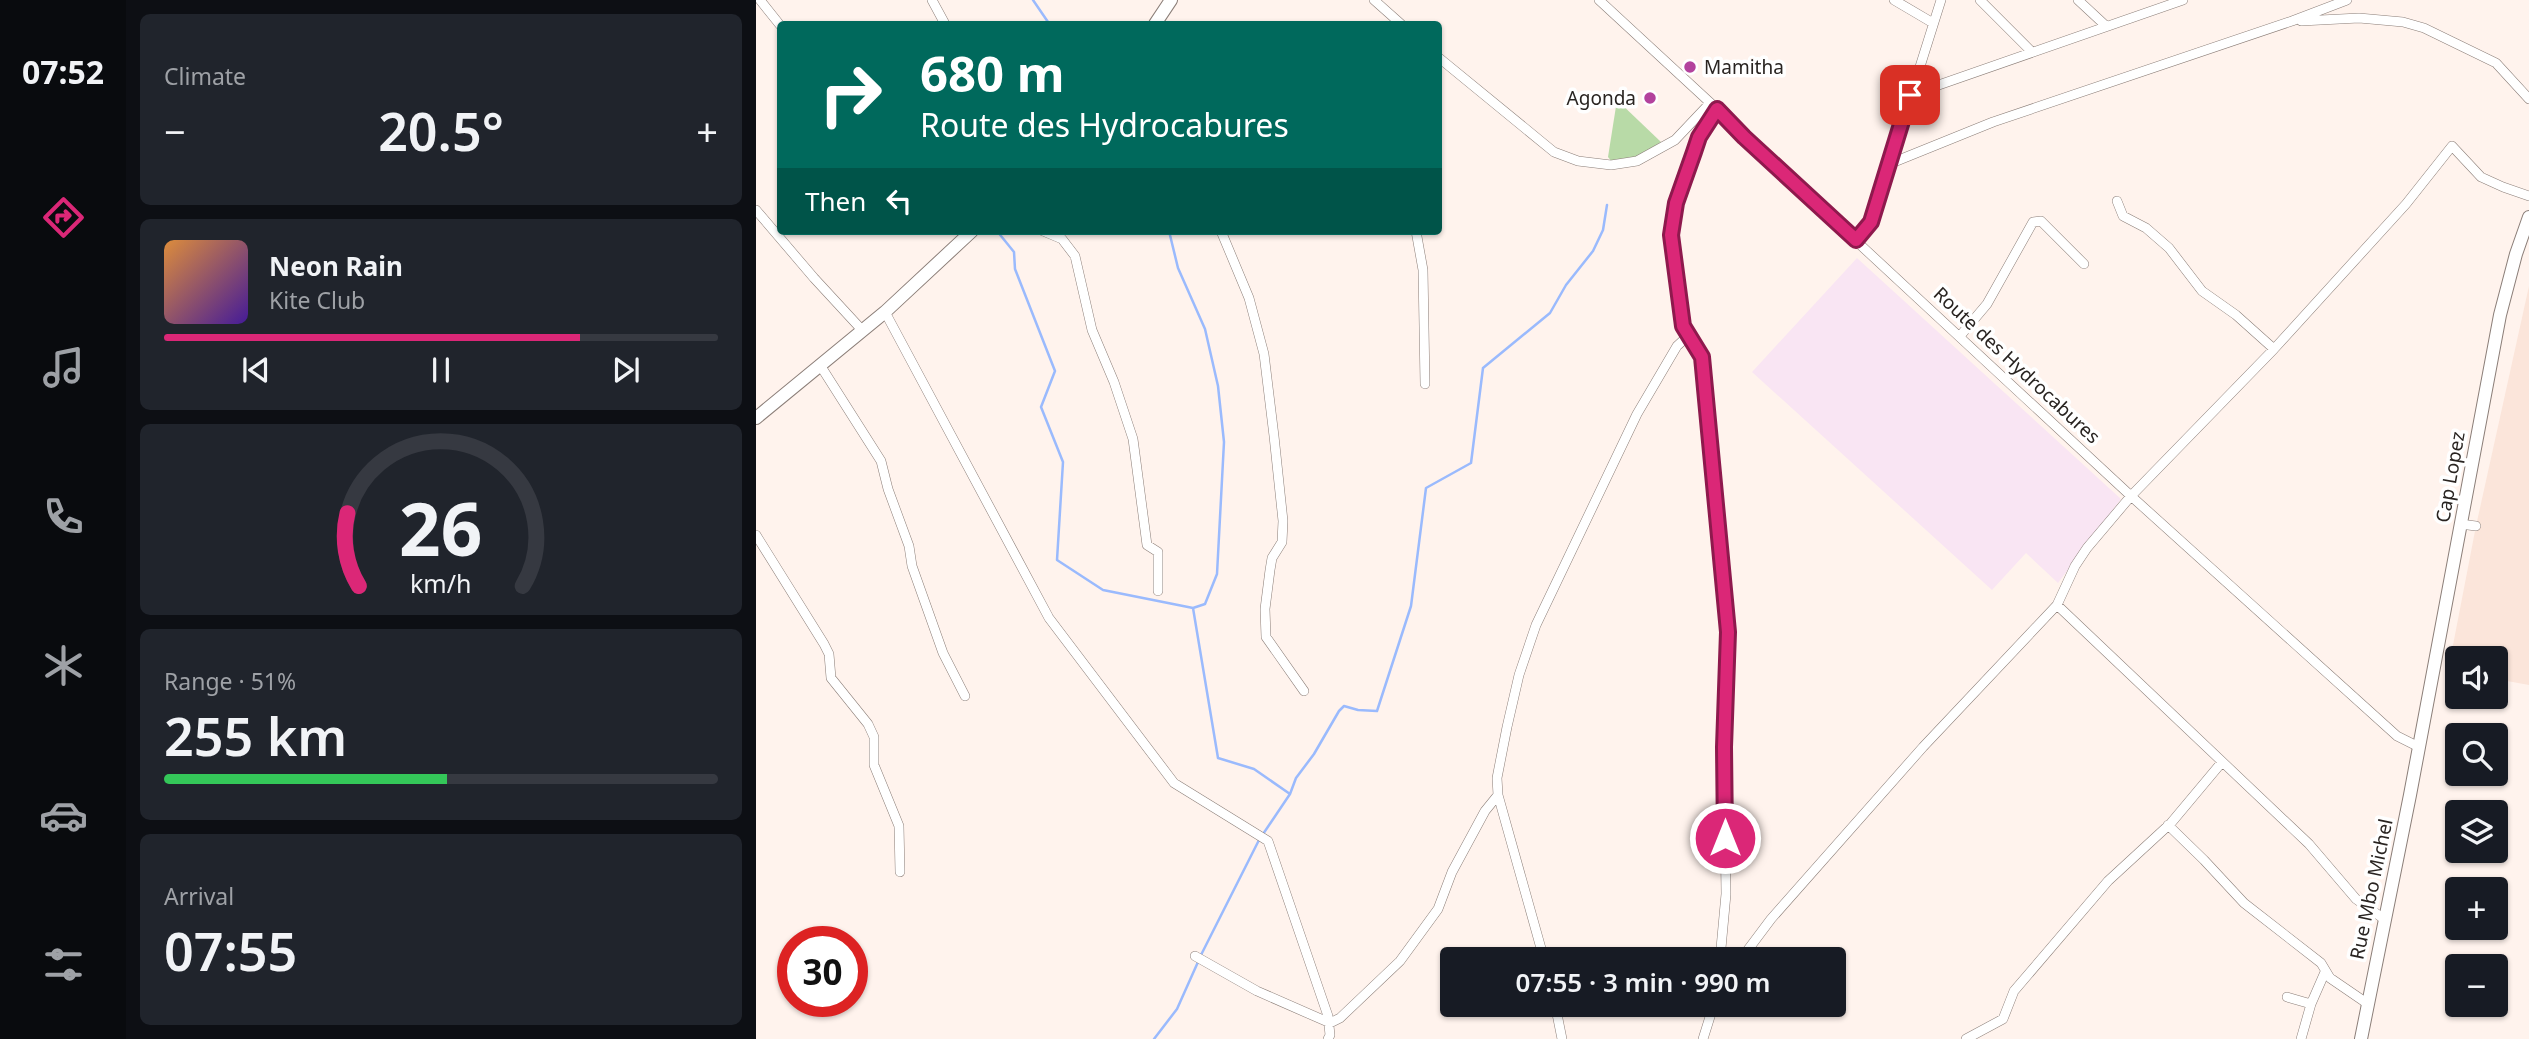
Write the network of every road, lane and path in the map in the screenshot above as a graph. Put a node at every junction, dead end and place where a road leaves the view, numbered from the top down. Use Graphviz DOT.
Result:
graph roads {
  1 [pos="760,0"];
  2 [pos="932,0"];
  3 [pos="1171,0"];
  4 [pos="1374,0"];
  5 [pos="1599,0"];
  6 [pos="1894,0"];
  7 [pos="1941,0"];
  8 [pos="1980,0"];
  9 [pos="2078,0"];
  10 [pos="2180,0"];
  11 [pos="2347,0"];
  12 [pos="777,21"];
  13 [pos="943,21"];
  14 [pos="1157,21"];
  15 [pos="1398,21"];
  16 [pos="2292,22"];
  17 [pos="1933,23"];
  18 [pos="2106,26"];
  19 [pos="2032,52"];
  20 [pos="1442,65"];
  21 [pos="1910,95"];
  22 [pos="2529,99"];
  23 [pos="1713,106"];
  24 [pos="1889,164"];
  25 [pos="2529,196"];
  26 [pos="2117,201"];
  27 [pos="756,209"];
  28 [pos="2529,217"];
  29 [pos="777,234"];
  30 [pos="778,235"];
  31 [pos="963,235"];
  32 [pos="1052,235"];
  33 [pos="1223,235"];
  34 [pos="1417,235"];
  35 [pos="1856,240"];
  36 [pos="2084,264"];
  37 [pos="885,312"];
  38 [pos="862,330"];
  39 [pos="1960,336"];
  40 [pos="1688,337"];
  41 [pos="2274,349"];
  42 [pos="820,365"];
  43 [pos="1425,384"];
  44 [pos="756,418"];
  45 [pos="2131,496"];
  46 [pos="2460,524"];
  47 [pos="2476,526"];
  48 [pos="756,535"];
  49 [pos="1158,591"];
  50 [pos="2057,605"];
  51 [pos="1304,691"];
  52 [pos="965,696"];
  53 [pos="2419,747"];
  54 [pos="2222,762"];
  55 [pos="1498,796"];
  56 [pos="2168,825"];
  57 [pos="900,872"];
  58 [pos="2384,919"];
  59 [pos="1541,947"];
  60 [pos="1721,947"];
  61 [pos="1750,947"];
  62 [pos="1199,958"];
  63 [pos="2325,972"];
  64 [pos="2287,998"];
  65 [pos="2311,1004"];
  66 [pos="2368,1004"];
  67 [pos="1558,1017"];
  68 [pos="1710,1017"];
  69 [pos="1330,1023"];
  70 [pos="1332,1038"];
  71 [pos="1563,1039"];
  72 [pos="1703,1039"];
  73 [pos="1966,1039"];
  74 [pos="2301,1039"];
  75 [pos="2361,1039"];
  1 -- 12 [label="street"];
  2 -- 13 [label="street"];
  3 -- 14 [label="street"];
  4 -- 15 [label="street"];
  5 -- 23 [label="street, Route des Hydrocabures"];
  6 -- 17 [label="street"];
  7 -- 17 [label="street"];
  8 -- 19 [label="street"];
  9 -- 18 [label="street"];
  10 -- 18 [label="street"];
  11 -- 16 [label="street"];
  16 -- 22 [label="street"];
  16 -- 24 [label="street"];
  17 -- 21 [label="street"];
  18 -- 19 [label="street"];
  19 -- 21 [label="street"];
  20 -- 23 [label="street"];
  21 -- 24 [label="street"];
  23 -- 35 [label="street, Route des Hydrocabures"];
  23 -- 40 [label="street"];
  24 -- 35 [label="street"];
  25 -- 41 [label="street"];
  26 -- 41 [label="street"];
  27 -- 29 [label="street"];
  28 -- 46 [label="street, Cap Lopez"];
  30 -- 38 [label="street"];
  31 -- 37 [label="street"];
  32 -- 49 [label="street"];
  33 -- 51 [label="street"];
  34 -- 43 [label="street"];
  35 -- 39 [label="street, Route des Hydrocabures"];
  36 -- 39 [label="street"];
  37 -- 38 [label="street"];
  37 -- 69 [label="street"];
  38 -- 42 [label="street"];
  39 -- 45 [label="street, Route des Hydrocabures"];
  40 -- 55 [label="street"];
  40 -- 60 [label="street"];
  41 -- 45 [label="street"];
  42 -- 44 [label="street"];
  42 -- 52 [label="street"];
  45 -- 50 [label="street"];
  45 -- 53 [label="street, Route des Hydrocabures"];
  46 -- 47 [label="street"];
  46 -- 53 [label="street, Cap Lopez"];
  48 -- 57 [label="street"];
  50 -- 54 [label="street"];
  50 -- 61 [label="street"];
  53 -- 58 [label="street, Rue Mbo Michel"];
  54 -- 56 [label="street"];
  54 -- 58 [label="street"];
  55 -- 59 [label="street"];
  55 -- 69 [label="street"];
  56 -- 63 [label="street"];
  56 -- 73 [label="street"];
  58 -- 66 [label="street, Rue Mbo Michel"];
  62 -- 69 [label="street"];
  63 -- 65 [label="street"];
  63 -- 66 [label="street"];
  64 -- 65 [label="street"];
  65 -- 74 [label="street"];
  66 -- 75 [label="street, Rue Mbo Michel"];
  67 -- 71 [label="street"];
  68 -- 72 [label="street"];
  69 -- 70 [label="street"];
}
